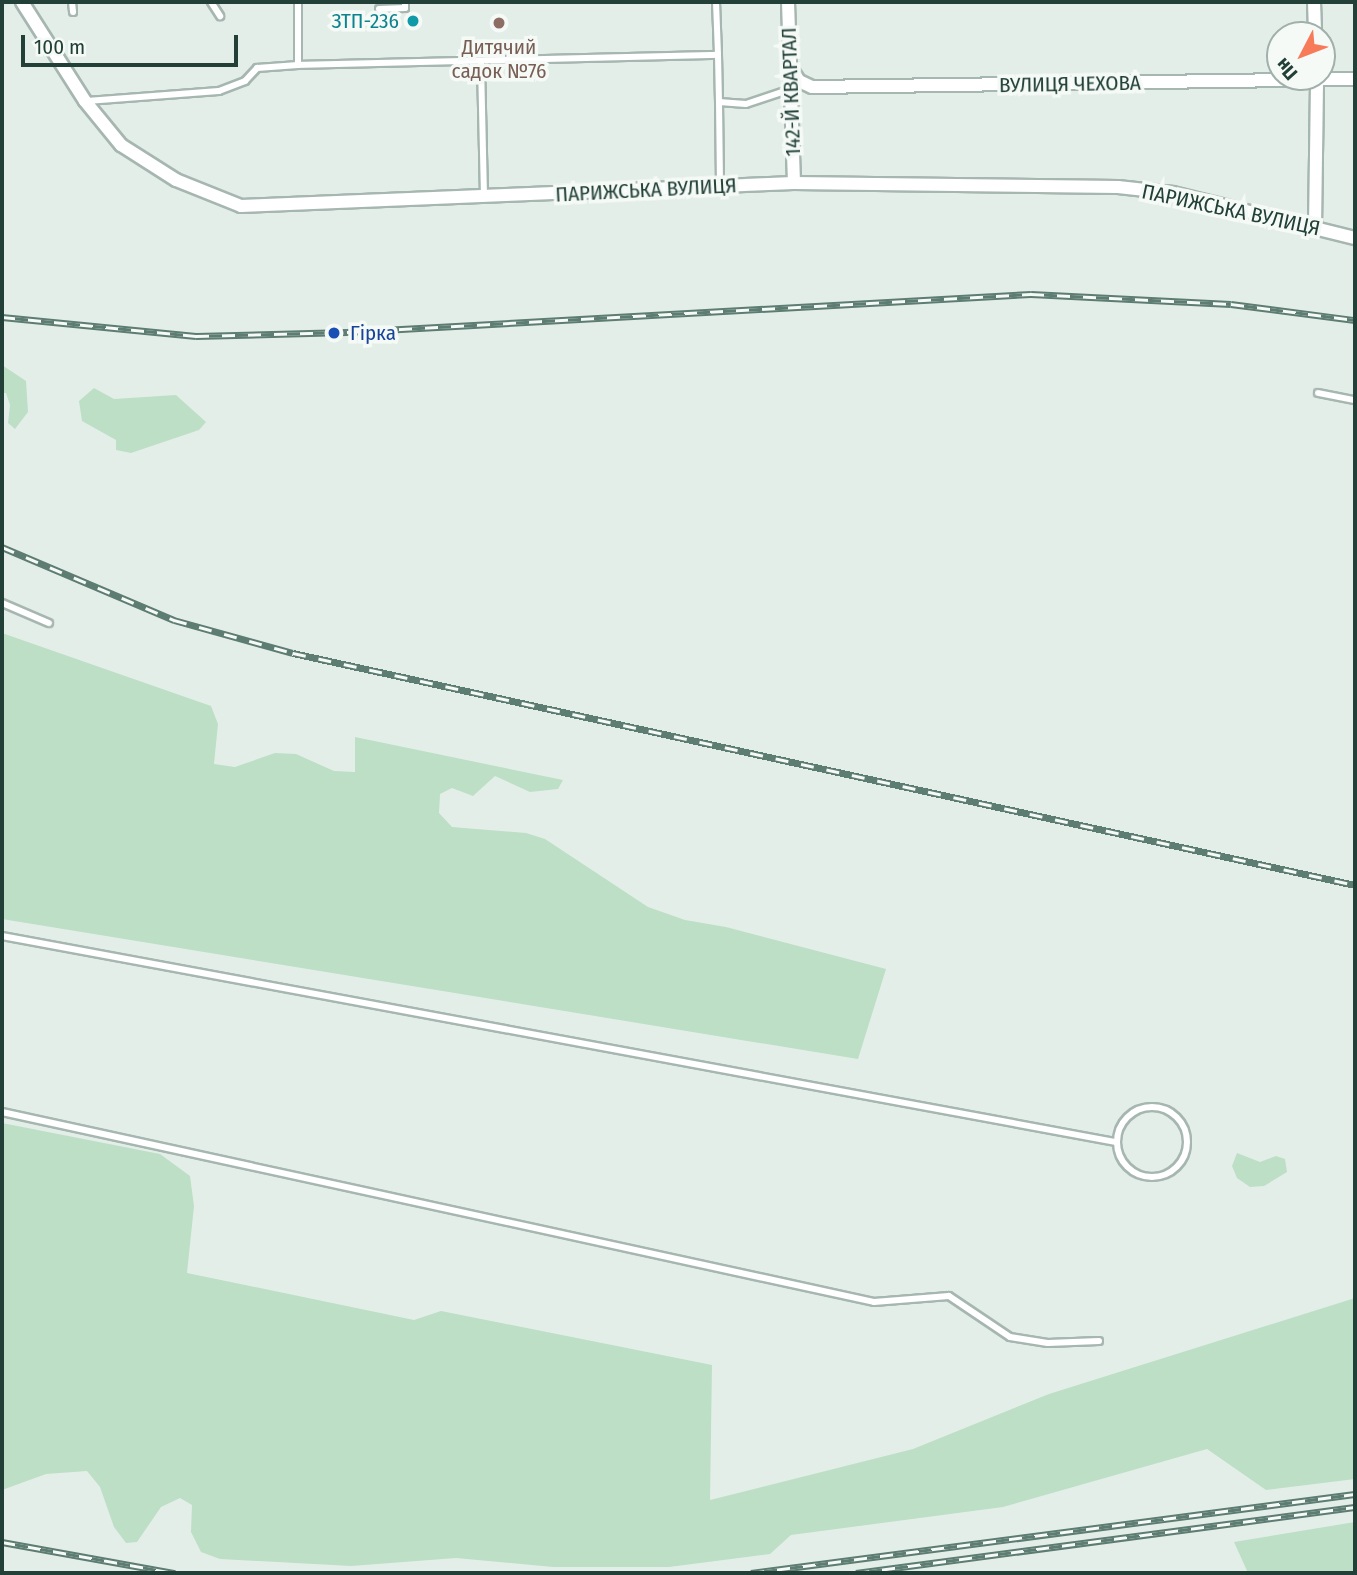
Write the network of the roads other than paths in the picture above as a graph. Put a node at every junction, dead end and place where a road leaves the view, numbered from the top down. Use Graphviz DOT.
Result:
graph roads {
  1 [pos="22,2"];
  2 [pos="72,2"];
  3 [pos="211,2"];
  4 [pos="298,2"];
  5 [pos="405,2"];
  6 [pos="716,2"];
  7 [pos="789,2"];
  8 [pos="1314,2"];
  9 [pos="379,9"];
  10 [pos="73,12"];
  11 [pos="220,16"];
  12 [pos="1315,21"];
  13 [pos="718,55"];
  14 [pos="481,64"];
  15 [pos="298,65"];
  16 [pos="792,69"];
  17 [pos="1336,79"];
  18 [pos="1355,79"];
  19 [pos="1266,80"];
  20 [pos="792,89"];
  21 [pos="1317,91"];
  22 [pos="85,101"];
  23 [pos="719,102"];
  24 [pos="794,183"];
  25 [pos="720,187"];
  26 [pos="484,199"];
  27 [pos="1315,227"];
  28 [pos="1355,238"];
  29 [pos="1318,393"];
  30 [pos="1355,400"];
  31 [pos="2,603"];
  32 [pos="49,623"];
  33 [pos="2,936"];
  34 [pos="2,1112"];
  35 [pos="1116,1142"];
  36 [pos="1099,1341"];
  1 -- 22 [label="street, ПАРИЖСЬКА ВУЛИЦЯ"];
  2 -- 10 [label="lane"];
  3 -- 11 [label="lane"];
  4 -- 15 [label="lane"];
  5 -- 9 [label="lane"];
  6 -- 13 [label="lane"];
  7 -- 16 [label="street, 142-Й КВАРТАЛ"];
  8 -- 12 [label="street"];
  13 -- 14 [label="lane"];
  13 -- 23 [label="lane"];
  14 -- 15 [label="lane"];
  14 -- 26 [label="lane"];
  15 -- 22 [label="lane"];
  16 -- 19 [label="street, ВУЛИЦЯ ЧЕХОВА"];
  16 -- 20 [label="street, 142-Й КВАРТАЛ"];
  17 -- 18 [label="street, ВУЛИЦЯ ЧЕХОВА"];
  20 -- 23 [label="lane"];
  20 -- 24 [label="street, 142-Й КВАРТАЛ"];
  21 -- 27 [label="street"];
  22 -- 26 [label="street, ПАРИЖСЬКА ВУЛИЦЯ"];
  23 -- 25 [label="lane"];
  24 -- 25 [label="street, ПАРИЖСЬКА ВУЛИЦЯ"];
  24 -- 27 [label="street, ПАРИЖСЬКА ВУЛИЦЯ"];
  25 -- 26 [label="street, ПАРИЖСЬКА ВУЛИЦЯ"];
  27 -- 28 [label="street, ПАРИЖСЬКА ВУЛИЦЯ"];
  29 -- 30 [label="lane"];
  31 -- 32 [label="lane"];
  33 -- 35 [label="lane"];
  34 -- 36 [label="lane"];
  35 -- 35 [label="lane"];
}
